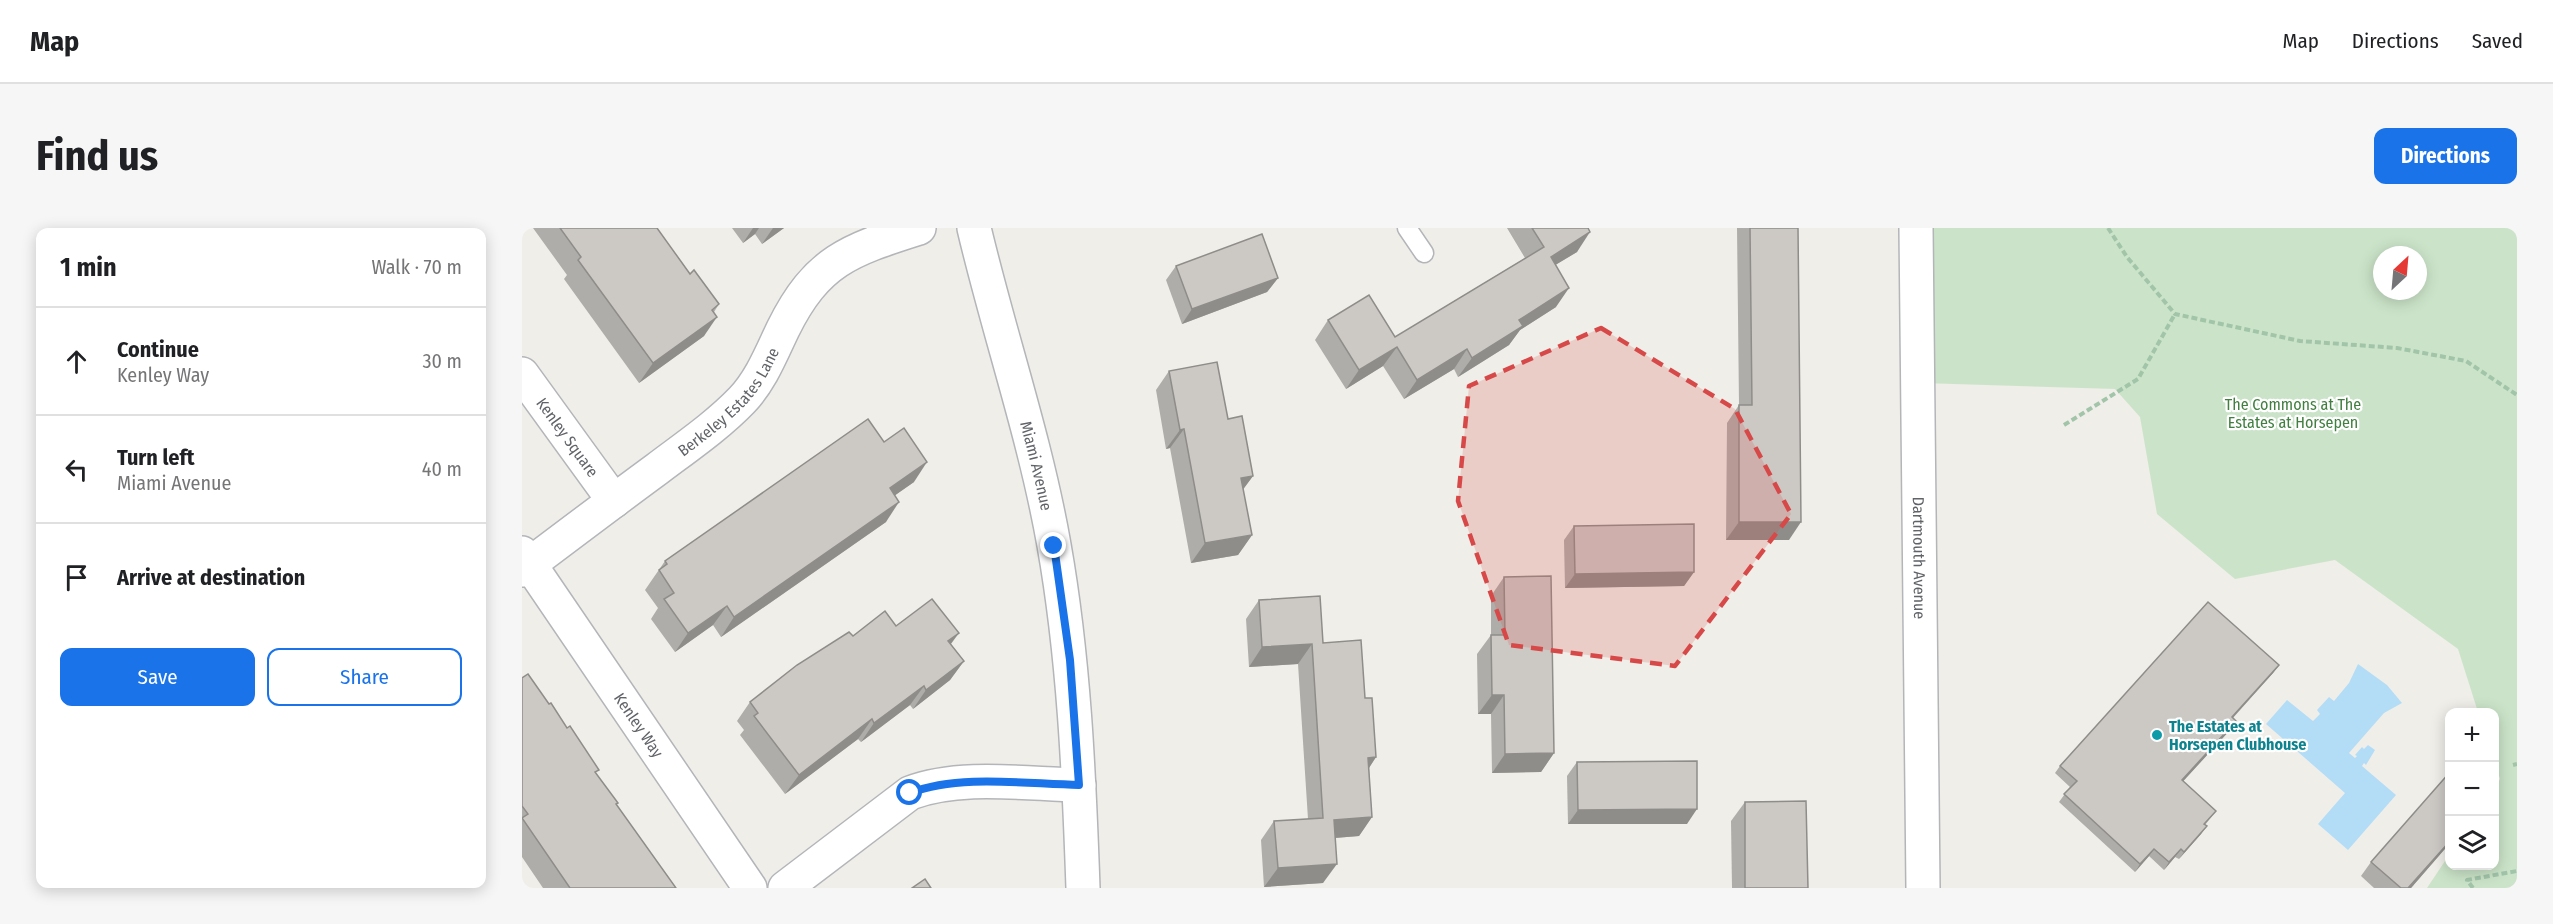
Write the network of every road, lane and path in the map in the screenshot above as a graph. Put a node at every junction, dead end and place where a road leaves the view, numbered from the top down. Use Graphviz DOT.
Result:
graph roads {
  1 [pos="920,228"];
  2 [pos="974,228"];
  3 [pos="1407,228"];
  4 [pos="1916,228"];
  5 [pos="2108,228"];
  6 [pos="1424,253"];
  7 [pos="2175,314"];
  8 [pos="522,374"];
  9 [pos="2517,395"];
  10 [pos="2064,425"];
  11 [pos="614,501"];
  12 [pos="525,562"];
  13 [pos="1079,785"];
  14 [pos="2517,871"];
  15 [pos="750,888"];
  16 [pos="785,888"];
  17 [pos="1083,888"];
  18 [pos="1923,888"];
  19 [pos="2473,888"];
  1 -- 11 [label="street, Berkeley Estates Lane"];
  2 -- 13 [label="street, Miami Avenue"];
  3 -- 6 [label="lane"];
  4 -- 18 [label="street, Dartmouth Avenue"];
  5 -- 7 [label="path"];
  7 -- 9 [label="path"];
  7 -- 10 [label="path"];
  8 -- 11 [label="street, Kenley Square"];
  11 -- 12 [label="street, Berkeley Estates Lane"];
  12 -- 15 [label="street, Kenley Way"];
  13 -- 16 [label="street"];
  13 -- 17 [label="street, Miami Avenue"];
  14 -- 19 [label="path"];
}
